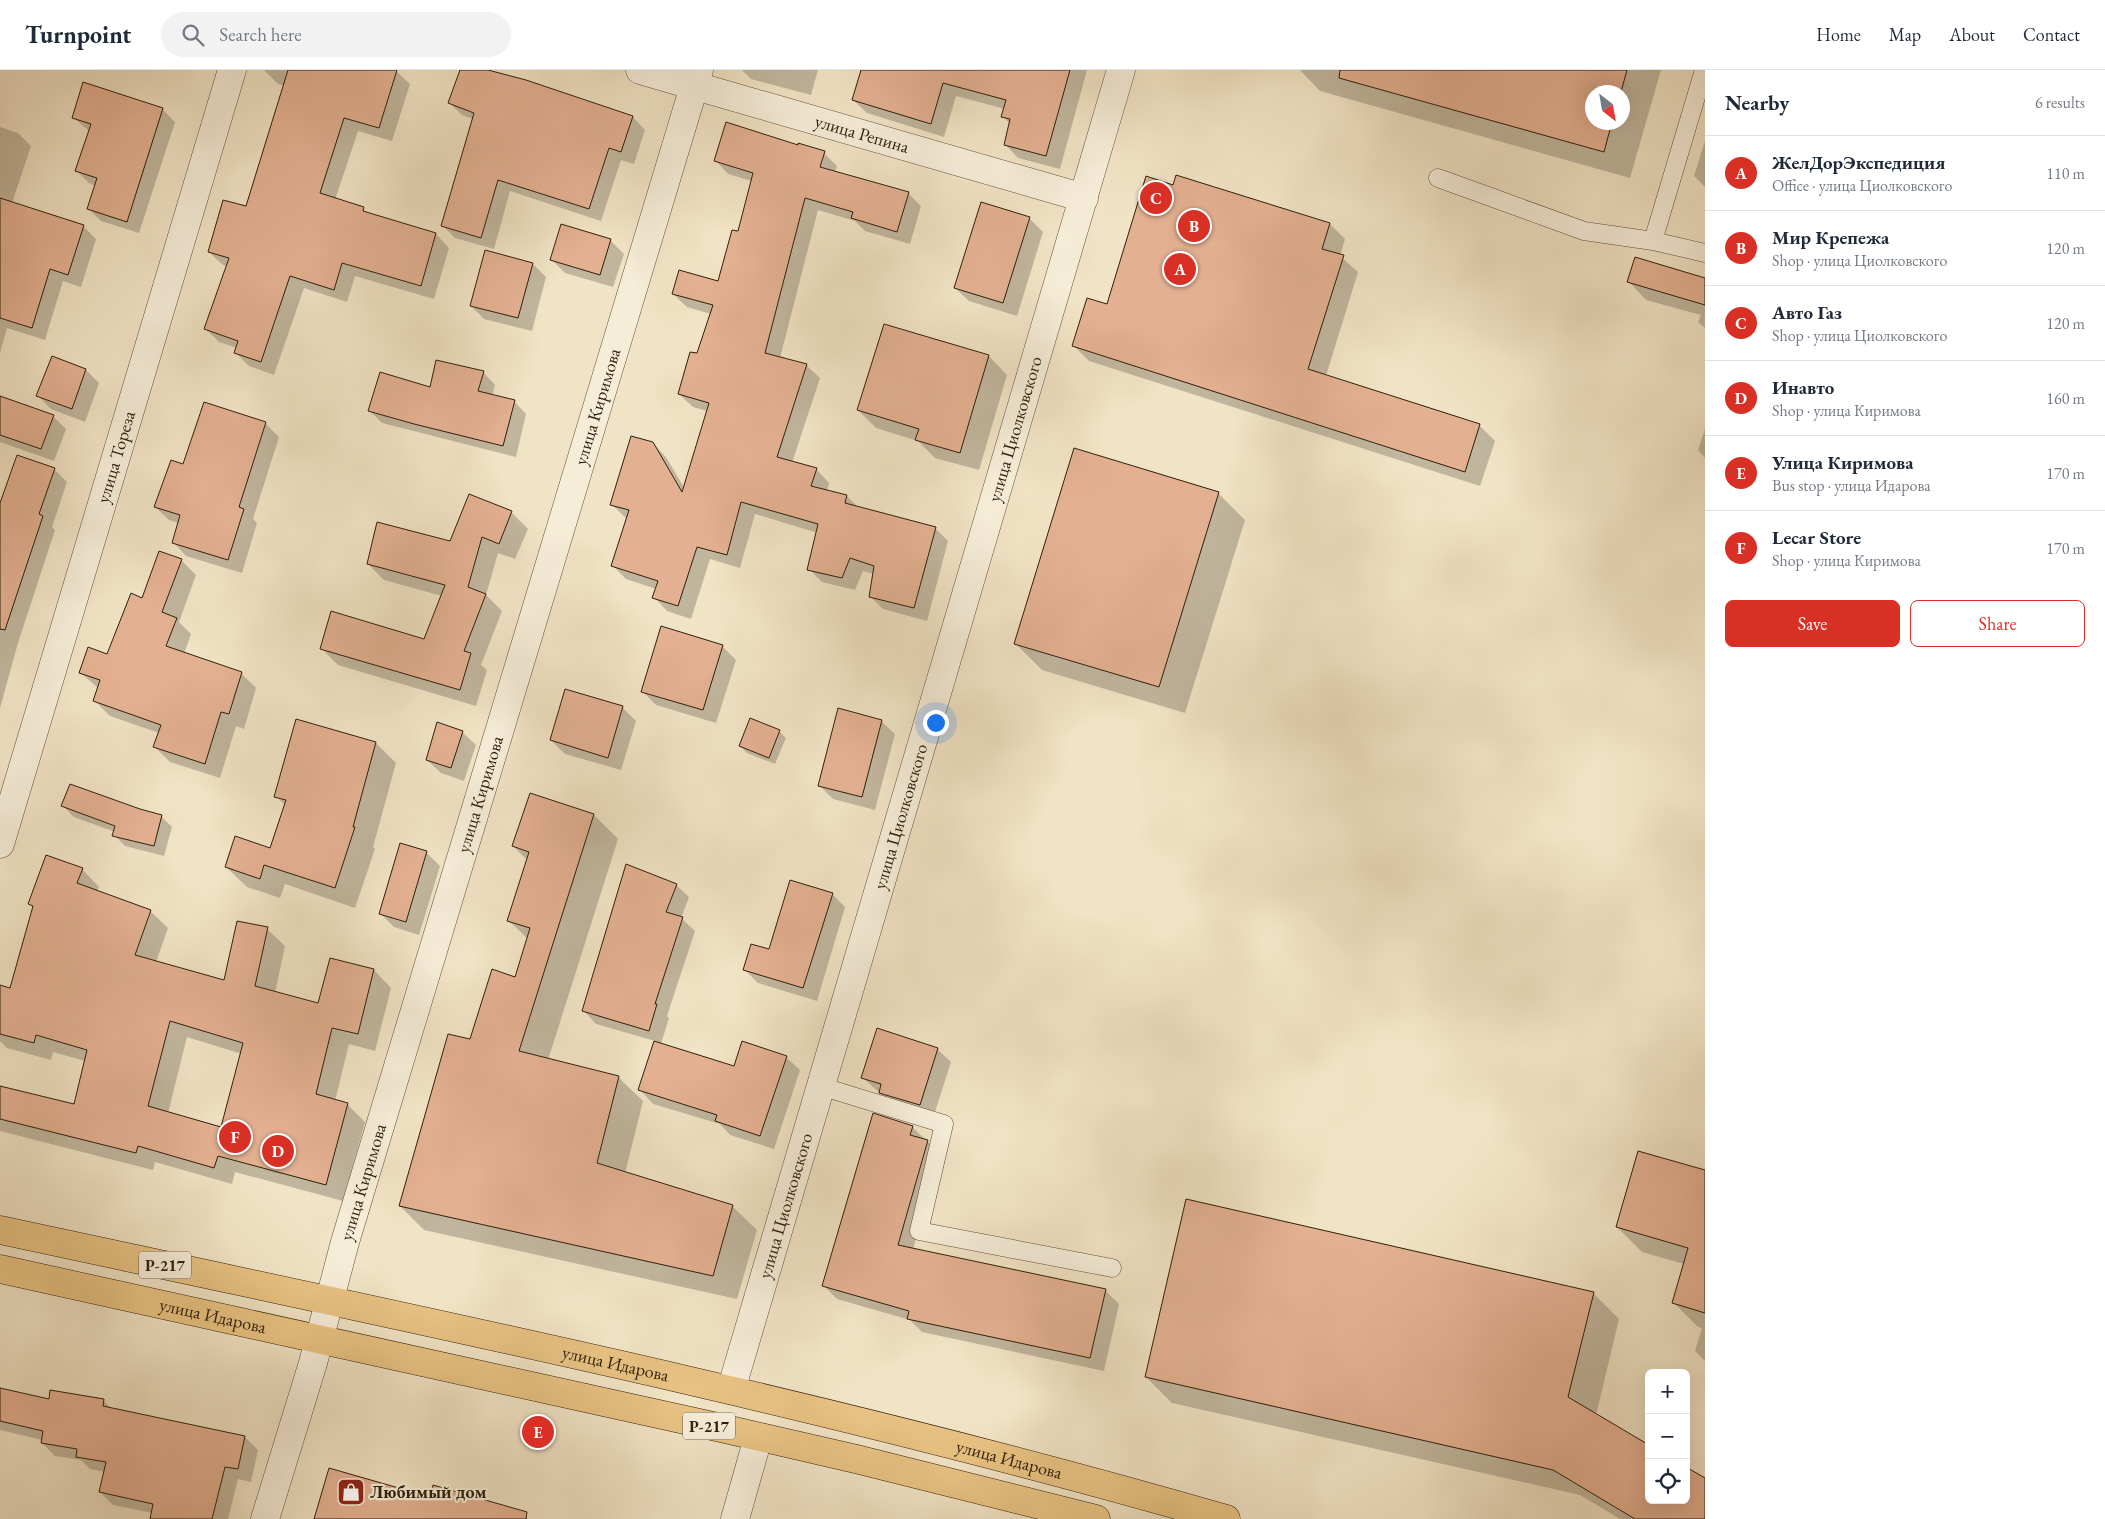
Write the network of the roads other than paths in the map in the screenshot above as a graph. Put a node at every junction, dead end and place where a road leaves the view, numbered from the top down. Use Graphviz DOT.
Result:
graph roads {
  1 [pos="232,70"];
  2 [pos="640,70"];
  3 [pos="1121,70"];
  4 [pos="1704,70"];
  5 [pos="697,78"];
  6 [pos="1438,178"];
  7 [pos="1084,198"];
  8 [pos="1653,241"];
  9 [pos="1705,253"];
  10 [pos="0,844"];
  11 [pos="820,1086"];
  12 [pos="0,1230"];
  13 [pos="1112,1268"];
  14 [pos="0,1270"];
  15 [pos="329,1301"];
  16 [pos="320,1339"];
  17 [pos="731,1390"];
  18 [pos="758,1438"];
  19 [pos="265,1519"];
  20 [pos="735,1519"];
  21 [pos="1096,1519"];
  22 [pos="1226,1519"];
  1 -- 10 [label="street, улица Тореза"];
  2 -- 5 [label="street, улица Репина"];
  3 -- 7 [label="street, улица Циолковского"];
  4 -- 8 [label="lane"];
  5 -- 7 [label="street, улица Репина"];
  5 -- 15 [label="street, улица Киримова"];
  6 -- 8 [label="lane"];
  7 -- 11 [label="street, улица Циолковского"];
  8 -- 9 [label="lane"];
  11 -- 13 [label="lane"];
  11 -- 17 [label="street, улица Циолковского"];
  12 -- 15 [label="main road, улица Идарова / Р-217"];
  14 -- 16 [label="main road, улица Идарова / Р-217"];
  15 -- 16 [label="street, улица Киримова"];
  15 -- 17 [label="main road, улица Идарова / Р-217"];
  16 -- 18 [label="main road, улица Идарова / Р-217"];
  16 -- 19 [label="street, улица Киримова"];
  17 -- 22 [label="main road, улица Идарова"];
  18 -- 20 [label="street"];
  18 -- 21 [label="main road, улица Идарова / Р-217"];
}
